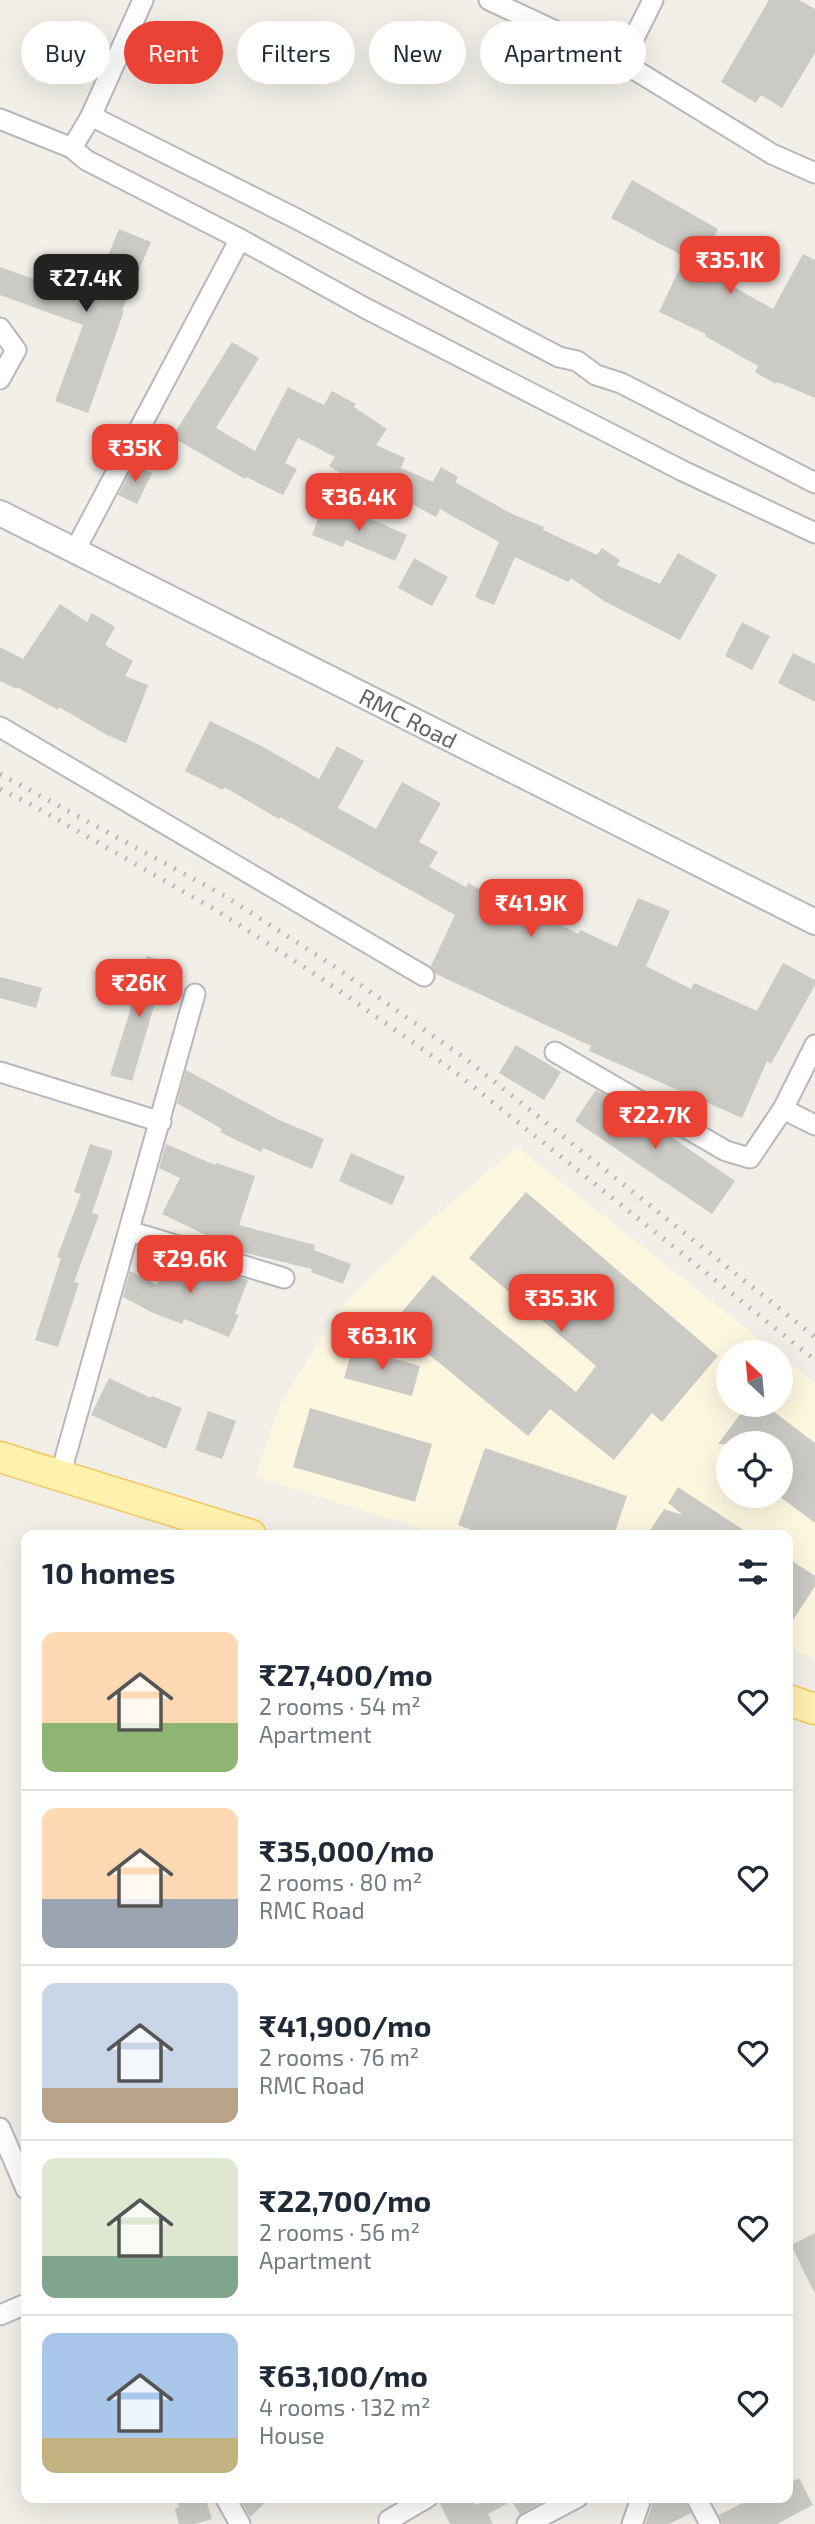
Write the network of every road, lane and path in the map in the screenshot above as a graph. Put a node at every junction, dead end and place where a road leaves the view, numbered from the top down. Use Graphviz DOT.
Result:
graph roads {
  1 [pos="143,0"];
  2 [pos="489,0"];
  3 [pos="653,0"];
  4 [pos="534,21"];
  5 [pos="642,21"];
  6 [pos="646,77"];
  7 [pos="91,116"];
  8 [pos="0,119"];
  9 [pos="72,148"];
  10 [pos="815,173"];
  11 [pos="240,239"];
  12 [pos="0,328"];
  13 [pos="0,379"];
  14 [pos="815,483"];
  15 [pos="0,497"];
  16 [pos="0,513"];
  17 [pos="815,533"];
  18 [pos="82,539"];
  19 [pos="0,727"];
  20 [pos="815,905"];
  21 [pos="815,922"];
  22 [pos="424,976"];
  23 [pos="195,994"];
  24 [pos="815,1045"];
  25 [pos="555,1052"];
  26 [pos="0,1072"];
  27 [pos="783,1109"];
  28 [pos="161,1122"];
  29 [pos="815,1125"];
  30 [pos="129,1231"];
  31 [pos="284,1278"];
  32 [pos="0,1457"];
  33 [pos="60,1476"];
  34 [pos="235,1530"];
  35 [pos="793,1702"];
  36 [pos="815,1709"];
  37 [pos="0,2129"];
  38 [pos="21,2177"];
  39 [pos="21,2306"];
  40 [pos="0,2315"];
  41 [pos="228,2503"];
  42 [pos="418,2503"];
  43 [pos="565,2503"];
  44 [pos="640,2503"];
  45 [pos="698,2503"];
  46 [pos="548,2511"];
  47 [pos="240,2524"];
  48 [pos="390,2524"];
  49 [pos="527,2524"];
  50 [pos="632,2524"];
  51 [pos="710,2524"];
  1 -- 7 [label="street"];
  2 -- 4 [label="street"];
  3 -- 5 [label="street"];
  6 -- 10 [label="street"];
  7 -- 9 [label="street"];
  7 -- 14 [label="street"];
  8 -- 9 [label="street"];
  9 -- 11 [label="street"];
  11 -- 17 [label="street"];
  11 -- 18 [label="street"];
  12 -- 13 [label="street"];
  15 -- 18 [label="street, RMC Road"];
  16 -- 21 [label="street, RMC Road"];
  18 -- 20 [label="street, RMC Road"];
  19 -- 22 [label="street"];
  23 -- 28 [label="street"];
  24 -- 27 [label="street"];
  25 -- 27 [label="street"];
  26 -- 28 [label="street"];
  27 -- 29 [label="street"];
  28 -- 30 [label="street"];
  30 -- 31 [label="street"];
  30 -- 33 [label="street"];
  32 -- 33 [label="main road"];
  33 -- 34 [label="main road"];
  35 -- 36 [label="main road"];
  37 -- 38 [label="street"];
  39 -- 40 [label="street"];
  41 -- 47 [label="street"];
  42 -- 48 [label="street"];
  43 -- 46 [label="street"];
  44 -- 50 [label="street"];
  45 -- 51 [label="street"];
  46 -- 49 [label="street"];
}
